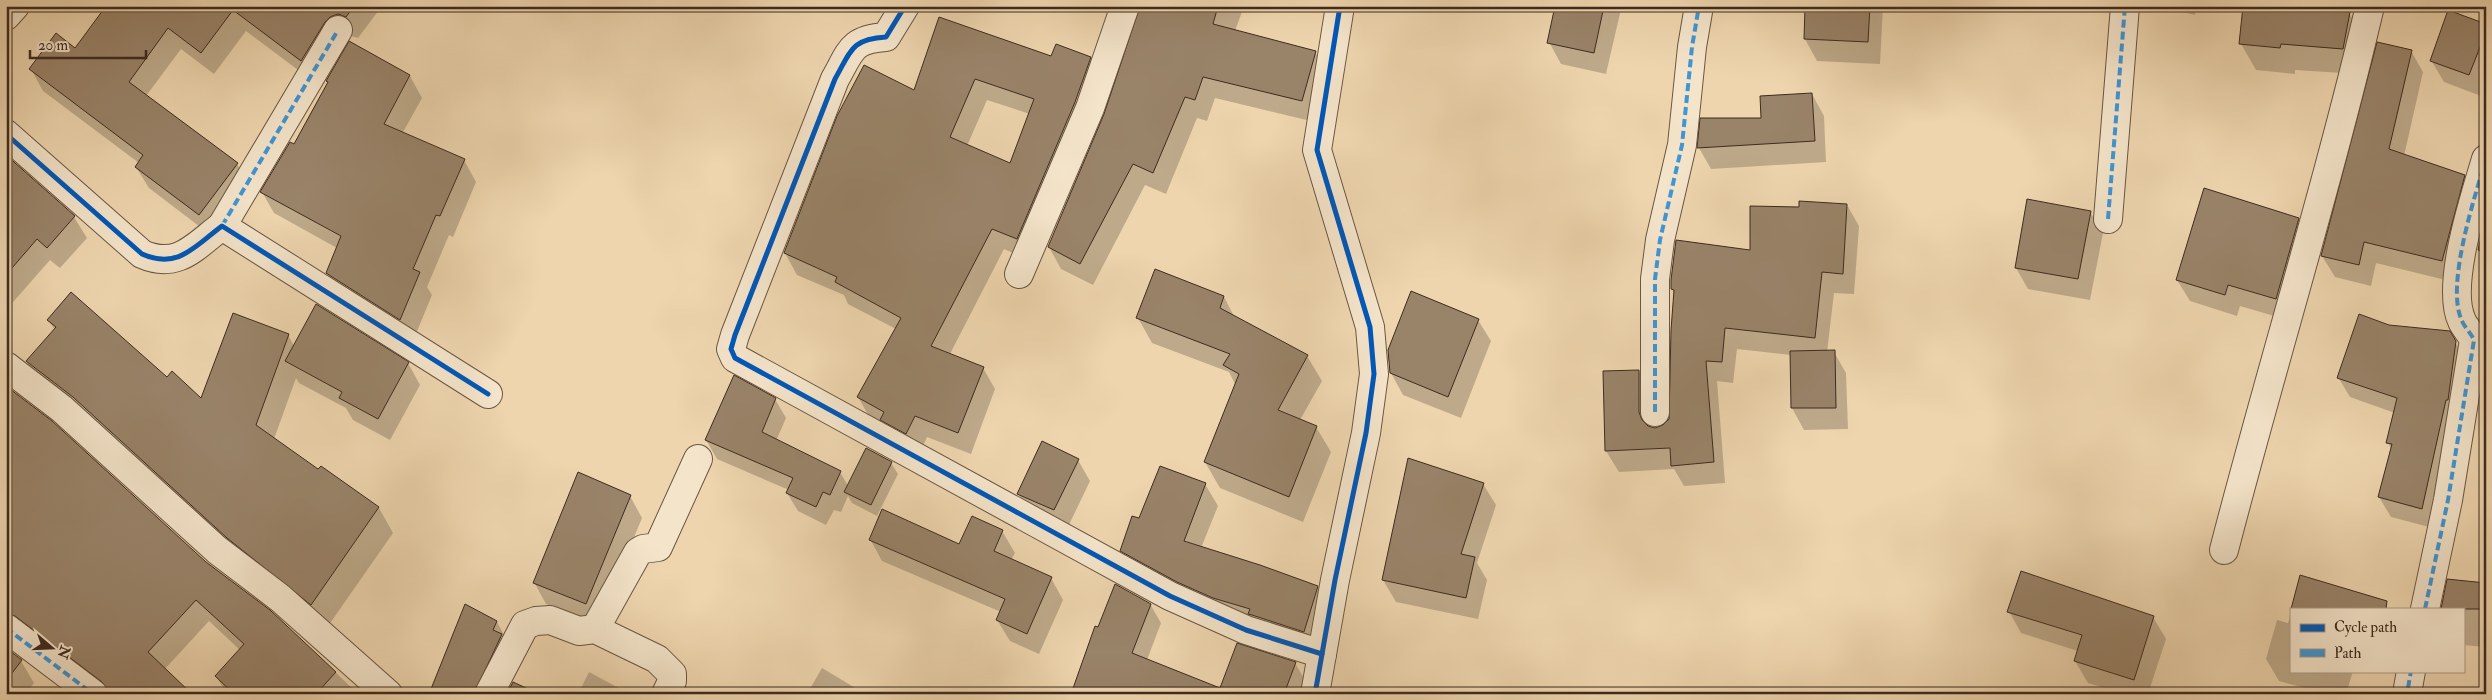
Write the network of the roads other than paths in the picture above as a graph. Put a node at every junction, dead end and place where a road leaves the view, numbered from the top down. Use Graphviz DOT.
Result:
graph roads {
  1 [pos="14,6"];
  2 [pos="905,6"];
  3 [pos="1125,6"];
  4 [pos="1340,6"];
  5 [pos="1699,6"];
  6 [pos="2125,6"];
  7 [pos="2370,6"];
  8 [pos="6,16"];
  9 [pos="338,30"];
  10 [pos="6,134"];
  11 [pos="2486,160"];
  12 [pos="2108,219"];
  13 [pos="222,226"];
  14 [pos="1019,274"];
  15 [pos="6,366"];
  16 [pos="488,394"];
  17 [pos="1655,412"];
  18 [pos="698,459"];
  19 [pos="2224,550"];
  20 [pos="2425,608"];
  21 [pos="6,628"];
  22 [pos="595,629"];
  23 [pos="1322,654"];
  24 [pos="93,694"];
  25 [pos="388,694"];
  26 [pos="490,694"];
  27 [pos="666,694"];
  28 [pos="1315,694"];
  1 -- 8 [label="street"];
  2 -- 23 [label="street"];
  3 -- 14 [label="street"];
  4 -- 23 [label="street"];
  5 -- 17 [label="street"];
  6 -- 12 [label="street"];
  7 -- 19 [label="street"];
  9 -- 13 [label="street"];
  10 -- 13 [label="street"];
  11 -- 20 [label="street"];
  13 -- 16 [label="street"];
  15 -- 25 [label="street"];
  18 -- 22 [label="street"];
  21 -- 24 [label="street"];
  22 -- 26 [label="street"];
  22 -- 27 [label="street"];
  23 -- 28 [label="street"];
}
